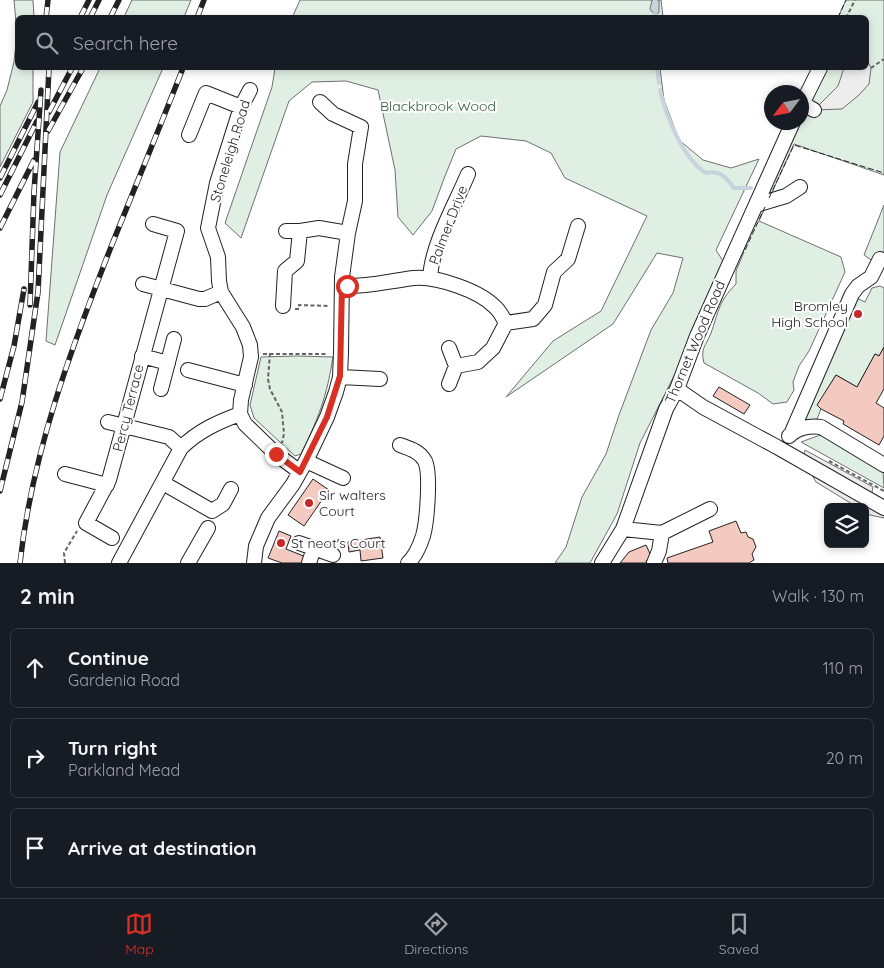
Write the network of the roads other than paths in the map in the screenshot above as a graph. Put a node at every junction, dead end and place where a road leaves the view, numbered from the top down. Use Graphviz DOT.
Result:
graph roads {
  1 [pos="819,70"];
  2 [pos="250,90"];
  3 [pos="809,98"];
  4 [pos="320,102"];
  5 [pos="242,106"];
  6 [pos="789,130"];
  7 [pos="189,135"];
  8 [pos="468,174"];
  9 [pos="800,187"];
  10 [pos="756,205"];
  11 [pos="153,224"];
  12 [pos="578,226"];
  13 [pos="348,233"];
  14 [pos="880,259"];
  15 [pos="430,278"];
  16 [pos="142,284"];
  17 [pos="342,286"];
  18 [pos="160,288"];
  19 [pos="221,292"];
  20 [pos="283,306"];
  21 [pos="506,323"];
  22 [pos="174,339"];
  23 [pos="449,348"];
  24 [pos="142,356"];
  25 [pos="168,363"];
  26 [pos="456,366"];
  27 [pos="188,370"];
  28 [pos="340,376"];
  29 [pos="380,379"];
  30 [pos="449,384"];
  31 [pos="245,385"];
  32 [pos="161,389"];
  33 [pos="677,389"];
  34 [pos="240,414"];
  35 [pos="108,422"];
  36 [pos="125,426"];
  37 [pos="792,432"];
  38 [pos="400,445"];
  39 [pos="777,446"];
  40 [pos="181,448"];
  41 [pos="884,465"];
  42 [pos="303,466"];
  43 [pos="65,474"];
  44 [pos="344,478"];
  45 [pos="163,483"];
  46 [pos="107,485"];
  47 [pos="231,489"];
  48 [pos="883,506"];
  49 [pos="710,509"];
  50 [pos="208,528"];
  51 [pos="623,529"];
  52 [pos="662,533"];
  53 [pos="112,538"];
  54 [pos="299,543"];
  55 [pos="314,548"];
  56 [pos="333,556"];
  57 [pos="411,560"];
  58 [pos="119,563"];
  59 [pos="188,563"];
  60 [pos="254,563"];
  61 [pos="309,563"];
  62 [pos="602,563"];
  63 [pos="654,563"];
  1 -- 3 [label="street"];
  2 -- 5 [label="street, Stoneleigh Road"];
  4 -- 13 [label="street"];
  5 -- 7 [label="street"];
  5 -- 19 [label="street, Stoneleigh Road"];
  6 -- 10 [label="street, Thornet Wood Road"];
  8 -- 15 [label="street, Palmer Drive"];
  9 -- 10 [label="street"];
  10 -- 33 [label="street, Thornet Wood Road"];
  11 -- 18 [label="street, Percy Terrace"];
  12 -- 21 [label="street"];
  13 -- 17 [label="street"];
  13 -- 20 [label="street"];
  14 -- 37 [label="street"];
  15 -- 17 [label="street"];
  15 -- 21 [label="street"];
  16 -- 18 [label="street"];
  17 -- 28 [label="street"];
  18 -- 19 [label="street"];
  18 -- 24 [label="street, Percy Terrace"];
  19 -- 31 [label="street, Stoneleigh Road"];
  21 -- 26 [label="street"];
  22 -- 25 [label="street"];
  23 -- 26 [label="street"];
  24 -- 25 [label="street"];
  24 -- 36 [label="street, Percy Terrace"];
  25 -- 32 [label="street"];
  26 -- 30 [label="street"];
  27 -- 31 [label="street"];
  28 -- 29 [label="street"];
  28 -- 42 [label="street"];
  31 -- 34 [label="street"];
  33 -- 39 [label="street"];
  33 -- 51 [label="street, Thornet Wood Road"];
  34 -- 40 [label="street"];
  34 -- 42 [label="street"];
  35 -- 36 [label="street"];
  36 -- 40 [label="street"];
  36 -- 46 [label="street, Percy Terrace"];
  37 -- 39 [label="street"];
  37 -- 41 [label="street"];
  38 -- 57 [label="street"];
  39 -- 48 [label="street"];
  40 -- 45 [label="street"];
  42 -- 44 [label="street"];
  42 -- 60 [label="street"];
  43 -- 46 [label="street"];
  45 -- 47 [label="street"];
  45 -- 58 [label="street"];
  46 -- 53 [label="street, Percy Terrace"];
  49 -- 52 [label="street"];
  50 -- 59 [label="street"];
  51 -- 52 [label="street"];
  51 -- 62 [label="street, Thornet Wood Road"];
  52 -- 63 [label="street"];
  54 -- 55 [label="street"];
  55 -- 56 [label="street"];
  55 -- 61 [label="street"];
}
